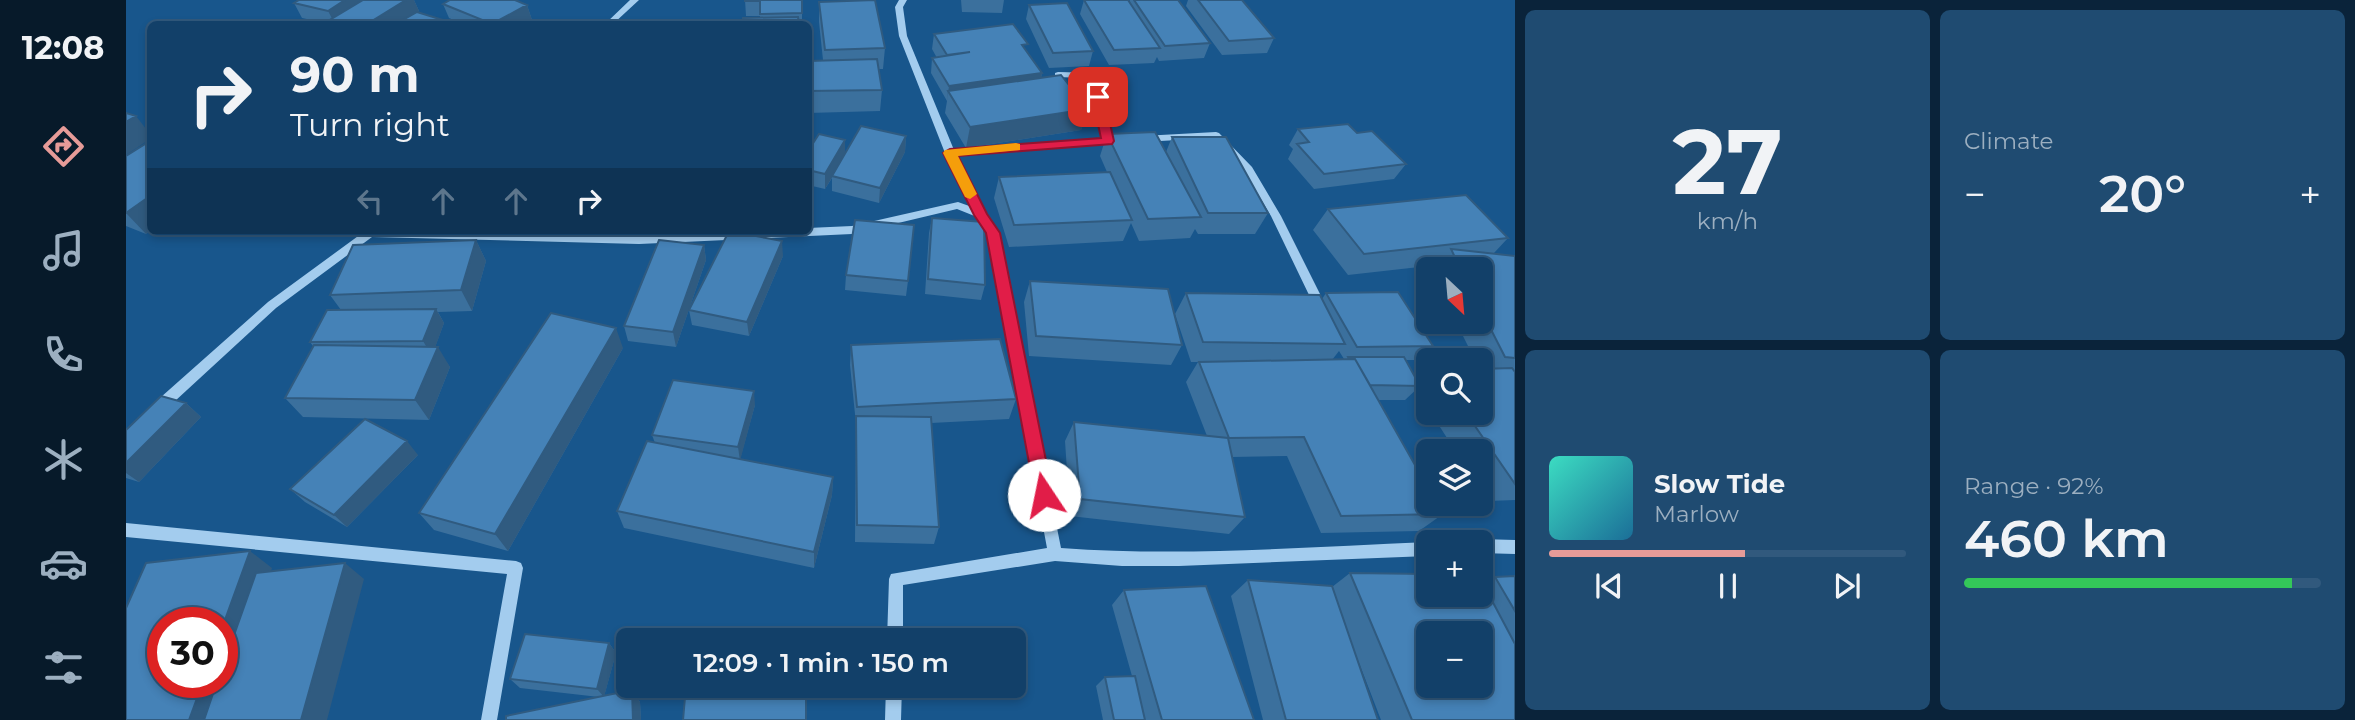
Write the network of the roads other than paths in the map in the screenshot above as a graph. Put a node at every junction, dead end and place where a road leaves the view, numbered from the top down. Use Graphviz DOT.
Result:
graph roads {
  1 [pos="635,0"];
  2 [pos="903,0"];
  3 [pos="612,21"];
  4 [pos="1058,75"];
  5 [pos="1108,141"];
  6 [pos="950,153"];
  7 [pos="981,215"];
  8 [pos="812,232"];
  9 [pos="368,235"];
  10 [pos="472,235"];
  11 [pos="746,235"];
  12 [pos="1314,294"];
  13 [pos="145,420"];
  14 [pos="126,530"];
  15 [pos="1493,546"];
  16 [pos="1515,547"];
  17 [pos="1416,549"];
  18 [pos="1055,554"];
  19 [pos="895,628"];
  20 [pos="894,698"];
  21 [pos="489,720"];
  22 [pos="894,720"];
  1 -- 3 [label="street"];
  2 -- 6 [label="street"];
  4 -- 5 [label="street"];
  5 -- 6 [label="street"];
  5 -- 12 [label="street"];
  6 -- 7 [label="street"];
  7 -- 8 [label="street"];
  7 -- 18 [label="street"];
  9 -- 13 [label="street"];
  10 -- 11 [label="street"];
  14 -- 21 [label="street"];
  15 -- 16 [label="street"];
  17 -- 18 [label="street"];
  18 -- 19 [label="street"];
  20 -- 22 [label="street"];
}
